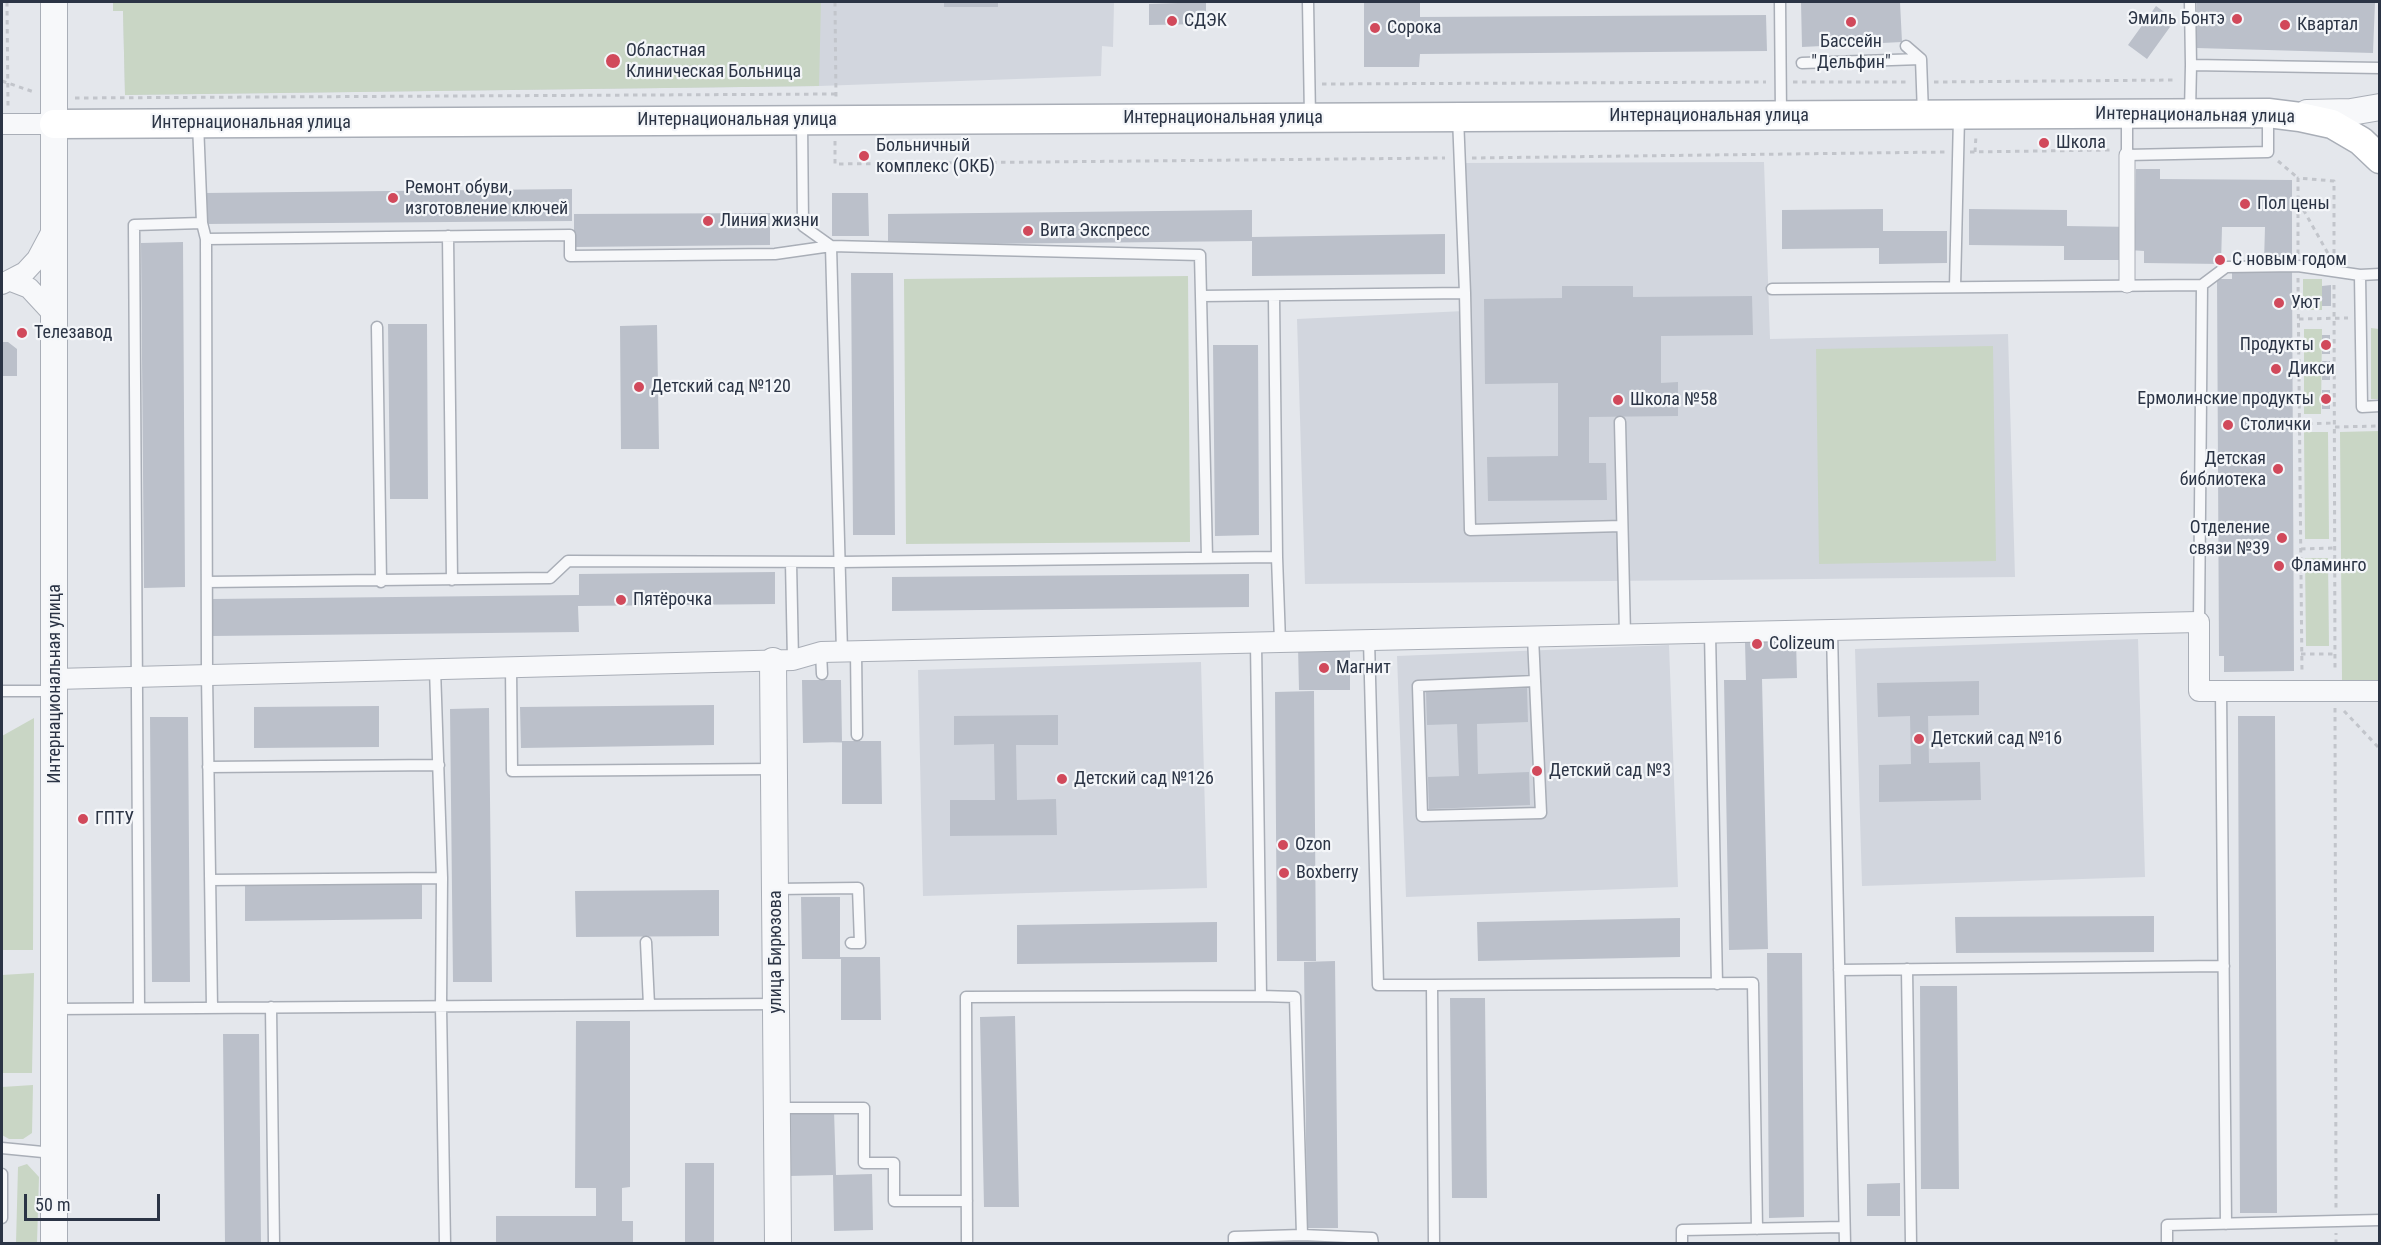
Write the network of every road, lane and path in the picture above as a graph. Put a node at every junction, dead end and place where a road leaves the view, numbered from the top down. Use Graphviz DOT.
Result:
graph roads {
  1 [pos="7,2"];
  2 [pos="54,2"];
  3 [pos="835,2"];
  4 [pos="1308,2"];
  5 [pos="1780,2"];
  6 [pos="2190,2"];
  7 [pos="1906,46"];
  8 [pos="1921,59"];
  9 [pos="1802,63"];
  10 [pos="2190,65"];
  11 [pos="2379,68"];
  12 [pos="2190,80"];
  13 [pos="2,81"];
  14 [pos="7,81"];
  15 [pos="1781,82"];
  16 [pos="1922,82"];
  17 [pos="1310,84"];
  18 [pos="836,107"];
  19 [pos="2379,107"];
  20 [pos="54,111"];
  21 [pos="2190,113"];
  22 [pos="2268,113"];
  23 [pos="1959,114"];
  24 [pos="2127,114"];
  25 [pos="1781,115"];
  26 [pos="1923,115"];
  27 [pos="1458,117"];
  28 [pos="1310,118"];
  29 [pos="5,119"];
  30 [pos="802,120"];
  31 [pos="198,123"];
  32 [pos="2268,152"];
  33 [pos="2127,155"];
  34 [pos="2379,159"];
  35 [pos="2298,178"];
  36 [pos="2298,200"];
  37 [pos="202,223"];
  38 [pos="54,228"];
  39 [pos="448,236"];
  40 [pos="206,239"];
  41 [pos="831,246"];
  42 [pos="2298,266"];
  43 [pos="2334,271"];
  44 [pos="2379,274"];
  45 [pos="2360,275"];
  46 [pos="6,282"];
  47 [pos="2127,285"];
  48 [pos="2202,285"];
  49 [pos="1955,287"];
  50 [pos="1772,289"];
  51 [pos="2298,291"];
  52 [pos="1465,293"];
  53 [pos="1201,296"];
  54 [pos="1274,297"];
  55 [pos="54,315"];
  56 [pos="2299,319"];
  57 [pos="2334,319"];
  58 [pos="376,327"];
  59 [pos="2379,406"];
  60 [pos="1620,422"];
  61 [pos="2299,424"];
  62 [pos="2335,425"];
  63 [pos="2379,426"];
  64 [pos="1622,526"];
  65 [pos="2335,548"];
  66 [pos="2301,549"];
  67 [pos="1277,557"];
  68 [pos="1207,558"];
  69 [pos="790,562"];
  70 [pos="840,562"];
  71 [pos="452,580"];
  72 [pos="207,582"];
  73 [pos="381,582"];
  74 [pos="2199,622"];
  75 [pos="1832,630"];
  76 [pos="1710,633"];
  77 [pos="1624,635"];
  78 [pos="1533,637"];
  79 [pos="1369,640"];
  80 [pos="1280,642"];
  81 [pos="1256,643"];
  82 [pos="849,651"];
  83 [pos="822,652"];
  84 [pos="2301,654"];
  85 [pos="2335,654"];
  86 [pos="783,660"];
  87 [pos="2302,666"];
  88 [pos="511,667"];
  89 [pos="435,669"];
  90 [pos="822,674"];
  91 [pos="207,675"];
  92 [pos="135,677"];
  93 [pos="1535,681"];
  94 [pos="55,685"];
  95 [pos="2,691"];
  96 [pos="2221,691"];
  97 [pos="2335,691"];
  98 [pos="2379,691"];
  99 [pos="857,735"];
  100 [pos="2379,749"];
  101 [pos="439,765"];
  102 [pos="208,767"];
  103 [pos="774,769"];
  104 [pos="442,879"];
  105 [pos="210,880"];
  106 [pos="775,889"];
  107 [pos="646,942"];
  108 [pos="860,943"];
  109 [pos="2223,966"];
  110 [pos="1839,969"];
  111 [pos="1907,969"];
  112 [pos="1717,984"];
  113 [pos="1432,985"];
  114 [pos="1261,996"];
  115 [pos="776,1004"];
  116 [pos="649,1005"];
  117 [pos="441,1006"];
  118 [pos="271,1007"];
  119 [pos="139,1008"];
  120 [pos="212,1008"];
  121 [pos="54,1009"];
  122 [pos="777,1108"];
  123 [pos="2,1148"];
  124 [pos="54,1153"];
  125 [pos="2,1174"];
  126 [pos="967,1201"];
  127 [pos="2,1218"];
  128 [pos="2379,1220"];
  129 [pos="2336,1221"];
  130 [pos="2226,1224"];
  131 [pos="1844,1227"];
  132 [pos="1757,1229"];
  133 [pos="1302,1235"];
  134 [pos="54,1244"];
  135 [pos="274,1244"];
  136 [pos="445,1244"];
  137 [pos="778,1244"];
  138 [pos="967,1244"];
  139 [pos="1234,1244"];
  140 [pos="1372,1244"];
  141 [pos="1434,1244"];
  142 [pos="1682,1244"];
  143 [pos="1845,1244"];
  144 [pos="1911,1244"];
  145 [pos="2167,1244"];
  146 [pos="2336,1244"];
  1 -- 14 [label="path"];
  2 -- 20 [label="street"];
  3 -- 18 [label="path"];
  4 -- 17 [label="lane"];
  5 -- 15 [label="lane"];
  6 -- 10 [label="lane"];
  7 -- 8 [label="lane"];
  8 -- 9 [label="lane"];
  8 -- 16 [label="lane"];
  10 -- 11 [label="lane"];
  10 -- 12 [label="lane"];
  12 -- 16 [label="path"];
  12 -- 21 [label="lane"];
  13 -- 14 [label="path"];
  14 -- 20 [label="path"];
  14 -- 29 [label="path"];
  15 -- 16 [label="path"];
  15 -- 17 [label="path"];
  15 -- 25 [label="lane"];
  16 -- 26 [label="lane"];
  17 -- 28 [label="lane"];
  18 -- 20 [label="path"];
  18 -- 28 [label="main road, Интернациональная улица"];
  18 -- 30 [label="main road, Интернациональная улица"];
  19 -- 22 [label="street"];
  20 -- 29 [label="street, Интернациональная улица"];
  20 -- 31 [label="main road, Интернациональная улица"];
  20 -- 38 [label="street, Интернациональная улица"];
  21 -- 22 [label="main road, Интернациональная улица"];
  21 -- 24 [label="main road, Интернациональная улица"];
  22 -- 32 [label="lane"];
  22 -- 34 [label="main road, Интернациональная улица"];
  23 -- 24 [label="main road, Интернациональная улица"];
  23 -- 26 [label="main road, Интернациональная улица"];
  23 -- 49 [label="lane"];
  24 -- 33 [label="lane"];
  25 -- 26 [label="main road, Интернациональная улица"];
  25 -- 27 [label="main road, Интернациональная улица"];
  27 -- 28 [label="main road, Интернациональная улица"];
  27 -- 52 [label="lane"];
  30 -- 31 [label="main road, Интернациональная улица"];
  30 -- 41 [label="lane"];
  31 -- 37 [label="lane"];
  32 -- 33 [label="lane"];
  32 -- 35 [label="path"];
  33 -- 47 [label="street"];
  35 -- 36 [label="path"];
  35 -- 36 [label="path"];
  36 -- 42 [label="path"];
  37 -- 40 [label="lane"];
  37 -- 92 [label="lane"];
  38 -- 46 [label="street"];
  38 -- 55 [label="street, Интернациональная улица"];
  39 -- 40 [label="lane"];
  39 -- 41 [label="lane"];
  39 -- 71 [label="lane"];
  40 -- 72 [label="lane"];
  41 -- 53 [label="lane"];
  41 -- 70 [label="lane"];
  42 -- 43 [label="lane"];
  42 -- 48 [label="lane"];
  43 -- 45 [label="lane"];
  43 -- 57 [label="path"];
  44 -- 45 [label="lane"];
  45 -- 59 [label="lane"];
  46 -- 55 [label="street"];
  47 -- 48 [label="lane"];
  47 -- 49 [label="lane"];
  48 -- 74 [label="lane"];
  49 -- 50 [label="lane"];
  51 -- 56 [label="path"];
  52 -- 54 [label="lane"];
  52 -- 64 [label="lane"];
  53 -- 54 [label="lane"];
  53 -- 68 [label="lane"];
  54 -- 67 [label="lane"];
  55 -- 94 [label="street, Интернациональная улица"];
  56 -- 57 [label="path"];
  56 -- 61 [label="path"];
  57 -- 62 [label="path"];
  58 -- 73 [label="lane"];
  60 -- 64 [label="lane"];
  61 -- 62 [label="path"];
  61 -- 66 [label="path"];
  62 -- 63 [label="path"];
  62 -- 65 [label="path"];
  64 -- 77 [label="lane"];
  65 -- 66 [label="path"];
  65 -- 85 [label="path"];
  66 -- 84 [label="path"];
  67 -- 68 [label="lane"];
  67 -- 80 [label="lane"];
  68 -- 70 [label="lane"];
  69 -- 70 [label="lane"];
  69 -- 71 [label="lane"];
  69 -- 86 [label="lane"];
  70 -- 82 [label="lane"];
  71 -- 73 [label="lane"];
  72 -- 73 [label="lane"];
  72 -- 91 [label="lane"];
  74 -- 75 [label="street"];
  74 -- 96 [label="street"];
  75 -- 76 [label="street"];
  75 -- 110 [label="lane"];
  76 -- 77 [label="street"];
  76 -- 112 [label="lane"];
  77 -- 78 [label="street"];
  78 -- 79 [label="street"];
  78 -- 93 [label="lane"];
  79 -- 80 [label="street"];
  79 -- 113 [label="lane"];
  80 -- 81 [label="street"];
  81 -- 82 [label="street"];
  81 -- 114 [label="lane"];
  82 -- 83 [label="street"];
  82 -- 99 [label="lane"];
  83 -- 86 [label="street"];
  83 -- 90 [label="lane"];
  84 -- 85 [label="path"];
  84 -- 87 [label="path"];
  85 -- 97 [label="path"];
  86 -- 88 [label="street"];
  86 -- 103 [label="street, улица Бирюзова"];
  88 -- 89 [label="street"];
  88 -- 103 [label="lane"];
  89 -- 91 [label="street"];
  89 -- 101 [label="lane"];
  91 -- 92 [label="street"];
  91 -- 102 [label="lane"];
  92 -- 94 [label="street"];
  92 -- 119 [label="lane"];
  93 -- 93 [label="lane"];
  94 -- 95 [label="lane"];
  94 -- 121 [label="street, Интернациональная улица"];
  96 -- 97 [label="street"];
  96 -- 109 [label="lane"];
  97 -- 98 [label="street"];
  100 -- 129 [label="path"];
  101 -- 102 [label="lane"];
  101 -- 104 [label="lane"];
  102 -- 105 [label="lane"];
  103 -- 106 [label="street, улица Бирюзова"];
  104 -- 105 [label="lane"];
  104 -- 117 [label="lane"];
  105 -- 120 [label="lane"];
  106 -- 108 [label="lane"];
  106 -- 115 [label="street, улица Бирюзова"];
  107 -- 116 [label="lane"];
  109 -- 111 [label="lane"];
  109 -- 130 [label="lane"];
  110 -- 111 [label="lane"];
  110 -- 131 [label="lane"];
  111 -- 144 [label="lane"];
  112 -- 113 [label="lane"];
  112 -- 132 [label="lane"];
  113 -- 141 [label="lane"];
  114 -- 126 [label="lane"];
  114 -- 133 [label="lane"];
  115 -- 116 [label="lane"];
  115 -- 122 [label="street, улица Бирюзова"];
  116 -- 117 [label="lane"];
  117 -- 118 [label="lane"];
  117 -- 136 [label="lane"];
  118 -- 120 [label="lane"];
  118 -- 135 [label="lane"];
  119 -- 120 [label="lane"];
  119 -- 121 [label="lane"];
  121 -- 124 [label="street, Интернациональная улица"];
  122 -- 126 [label="lane"];
  122 -- 137 [label="street, улица Бирюзова"];
  123 -- 124 [label="lane"];
  124 -- 134 [label="street, Интернациональная улица"];
  125 -- 127 [label="lane"];
  126 -- 138 [label="lane"];
  128 -- 129 [label="lane"];
  129 -- 130 [label="lane"];
  129 -- 146 [label="path"];
  130 -- 145 [label="lane"];
  131 -- 132 [label="lane"];
  131 -- 143 [label="lane"];
  132 -- 142 [label="lane"];
  133 -- 139 [label="lane"];
  133 -- 140 [label="lane"];
}
